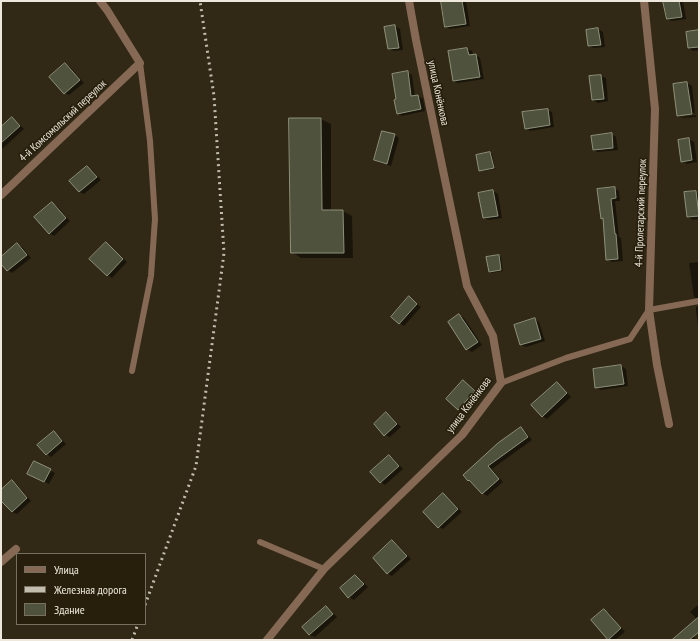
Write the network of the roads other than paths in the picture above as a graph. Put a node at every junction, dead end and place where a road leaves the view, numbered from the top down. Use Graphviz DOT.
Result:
graph roads {
  1 [pos="100,1"];
  2 [pos="409,1"];
  3 [pos="644,1"];
  4 [pos="140,63"];
  5 [pos="1,195"];
  6 [pos="699,301"];
  7 [pos="649,310"];
  8 [pos="132,371"];
  9 [pos="502,383"];
  10 [pos="669,424"];
  11 [pos="260,542"];
  12 [pos="16,549"];
  13 [pos="1,562"];
  14 [pos="324,569"];
  15 [pos="267,640"];
  1 -- 4 [label="street"];
  2 -- 9 [label="street, улица Конёнкова"];
  3 -- 7 [label="street, 4-й Пролетарский переулок"];
  4 -- 5 [label="street, 4-й Комсомольский переулок"];
  4 -- 8 [label="lane"];
  6 -- 7 [label="lane"];
  7 -- 9 [label="lane"];
  7 -- 10 [label="street, 4-й Пролетарский переулок"];
  9 -- 14 [label="street, улица Конёнкова"];
  11 -- 14 [label="lane"];
  12 -- 13 [label="street"];
  14 -- 15 [label="street, улица Конёнкова"];
}
